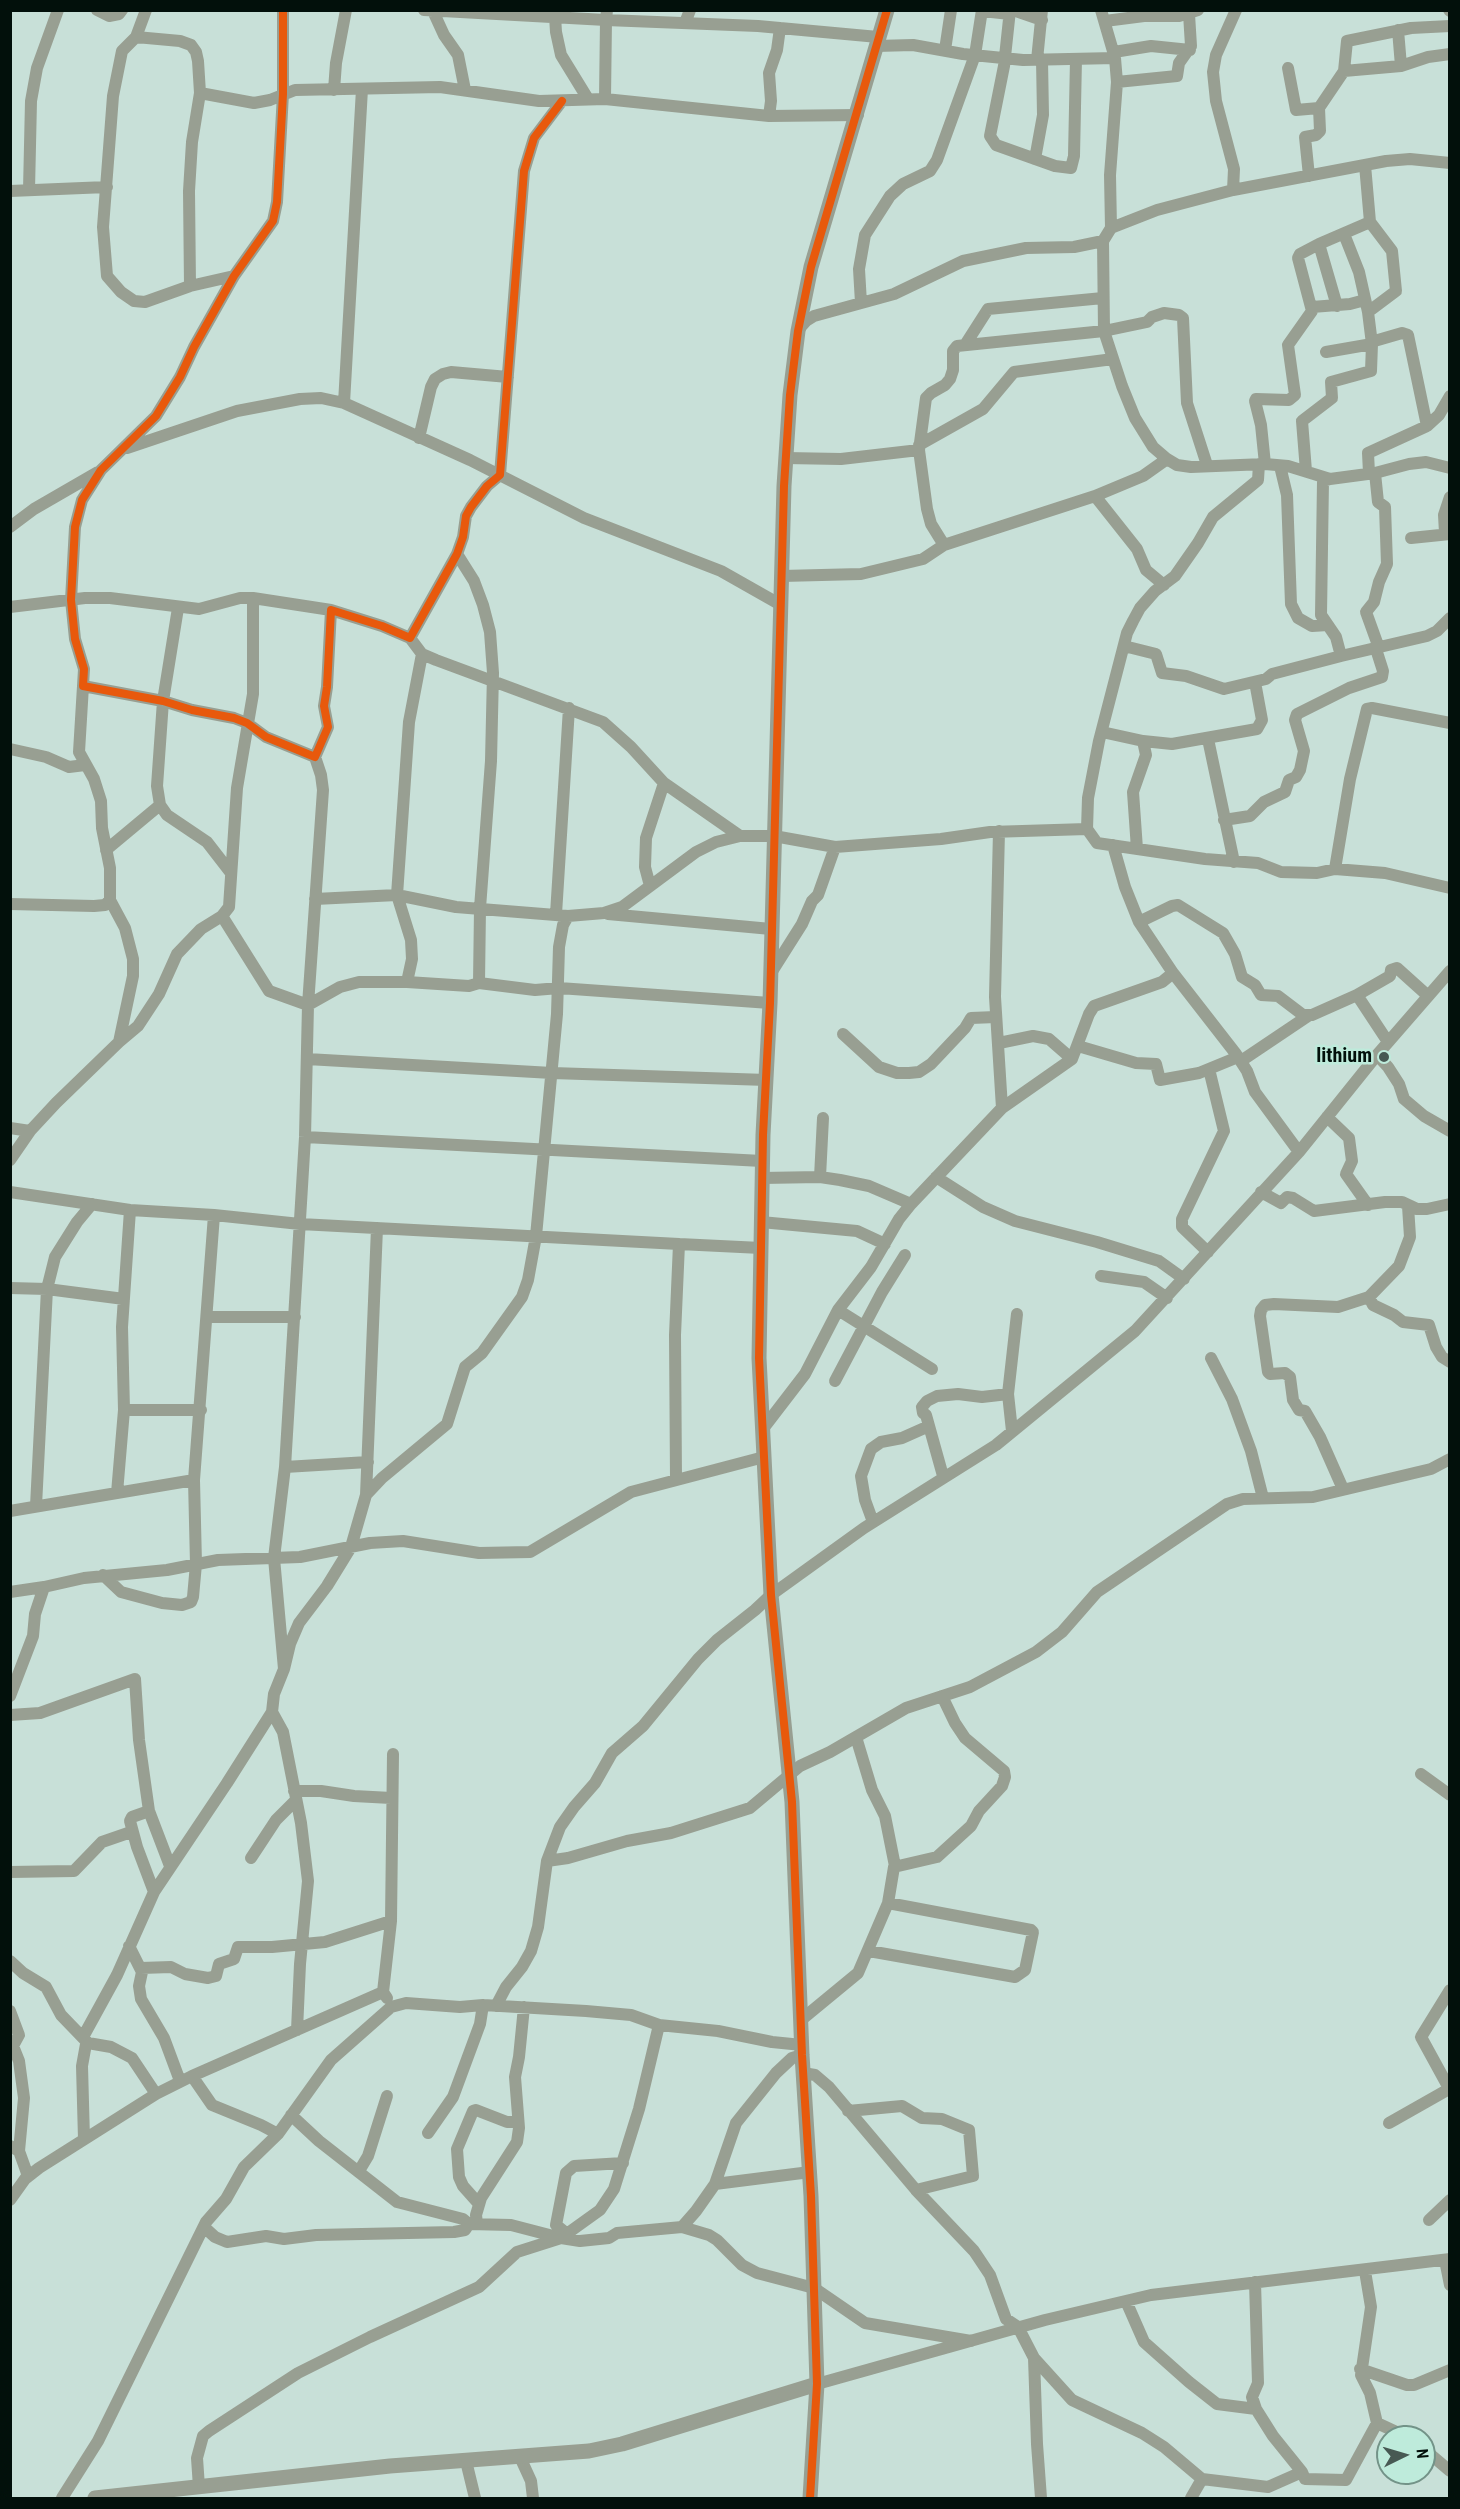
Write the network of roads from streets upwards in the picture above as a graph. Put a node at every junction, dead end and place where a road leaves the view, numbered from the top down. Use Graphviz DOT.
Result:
graph roads {
  1 [pos="58,10"];
  2 [pos="97,10"];
  3 [pos="122,10"];
  4 [pos="146,10"];
  5 [pos="283,10"];
  6 [pos="346,10"];
  7 [pos="424,10"];
  8 [pos="690,10"];
  9 [pos="887,10"];
  10 [pos="951,10"];
  11 [pos="1236,10"];
  12 [pos="433,11"];
  13 [pos="982,11"];
  14 [pos="1011,12"];
  15 [pos="1186,13"];
  16 [pos="547,14"];
  17 [pos="607,15"];
  18 [pos="1042,15"];
  19 [pos="1103,16"];
  20 [pos="685,23"];
  21 [pos="1449,26"];
  22 [pos="780,28"];
  23 [pos="1398,30"];
  24 [pos="136,37"];
  25 [pos="877,41"];
  26 [pos="945,50"];
  27 [pos="1190,50"];
  28 [pos="1449,54"];
  29 [pos="975,55"];
  30 [pos="1115,55"];
  31 [pos="1005,58"];
  32 [pos="1076,59"];
  33 [pos="1040,60"];
  34 [pos="1401,66"];
  35 [pos="1288,68"];
  36 [pos="1344,71"];
  37 [pos="1117,82"];
  38 [pos="362,89"];
  39 [pos="334,90"];
  40 [pos="465,90"];
  41 [pos="200,93"];
  42 [pos="283,94"];
  43 [pos="588,99"];
  44 [pos="605,99"];
  45 [pos="562,101"];
  46 [pos="1319,108"];
  47 [pos="858,115"];
  48 [pos="769,116"];
  49 [pos="1035,159"];
  50 [pos="1449,163"];
  51 [pos="1365,165"];
  52 [pos="1308,176"];
  53 [pos="107,186"];
  54 [pos="29,190"];
  55 [pos="1233,190"];
  56 [pos="10,191"];
  57 [pos="1370,222"];
  58 [pos="1111,228"];
  59 [pos="1344,234"];
  60 [pos="1103,241"];
  61 [pos="1319,244"];
  62 [pos="234,276"];
  63 [pos="190,286"];
  64 [pos="1103,298"];
  65 [pos="861,303"];
  66 [pos="1337,306"];
  67 [pos="1366,306"];
  68 [pos="1312,307"];
  69 [pos="798,331"];
  70 [pos="1104,331"];
  71 [pos="1372,343"];
  72 [pos="965,345"];
  73 [pos="1326,352"];
  74 [pos="1113,359"];
  75 [pos="508,377"];
  76 [pos="1449,396"];
  77 [pos="344,403"];
  78 [pos="1427,426"];
  79 [pos="419,438"];
  80 [pos="919,447"];
  81 [pos="123,449"];
  82 [pos="786,458"];
  83 [pos="1167,459"];
  84 [pos="1262,464"];
  85 [pos="1207,465"];
  86 [pos="1280,466"];
  87 [pos="1449,468"];
  88 [pos="101,470"];
  89 [pos="1306,471"];
  90 [pos="1372,473"];
  91 [pos="500,475"];
  92 [pos="1330,479"];
  93 [pos="1095,496"];
  94 [pos="1449,497"];
  95 [pos="10,527"];
  96 [pos="1447,533"];
  97 [pos="1411,538"];
  98 [pos="944,545"];
  99 [pos="457,554"];
  100 [pos="782,576"];
  101 [pos="1164,585"];
  102 [pos="252,598"];
  103 [pos="71,600"];
  104 [pos="781,605"];
  105 [pos="10,607"];
  106 [pos="178,608"];
  107 [pos="331,610"];
  108 [pos="1449,618"];
  109 [pos="1328,626"];
  110 [pos="410,638"];
  111 [pos="1124,646"];
  112 [pos="1378,648"];
  113 [pos="422,654"];
  114 [pos="1341,656"];
  115 [pos="493,681"];
  116 [pos="1255,682"];
  117 [pos="83,687"];
  118 [pos="163,701"];
  119 [pos="568,708"];
  120 [pos="247,723"];
  121 [pos="1449,723"];
  122 [pos="1102,732"];
  123 [pos="1208,739"];
  124 [pos="1143,741"];
  125 [pos="10,749"];
  126 [pos="315,757"];
  127 [pos="85,765"];
  128 [pos="664,783"];
  129 [pos="160,805"];
  130 [pos="1224,819"];
  131 [pos="1087,829"];
  132 [pos="999,831"];
  133 [pos="740,836"];
  134 [pos="774,836"];
  135 [pos="1113,845"];
  136 [pos="835,847"];
  137 [pos="1137,849"];
  138 [pos="106,850"];
  139 [pos="1234,862"];
  140 [pos="1335,869"];
  141 [pos="231,873"];
  142 [pos="650,886"];
  143 [pos="1449,888"];
  144 [pos="397,895"];
  145 [pos="315,899"];
  146 [pos="110,900"];
  147 [pos="10,904"];
  148 [pos="480,908"];
  149 [pos="604,913"];
  150 [pos="562,915"];
  151 [pos="222,916"];
  152 [pos="1139,922"];
  153 [pos="771,929"];
  154 [pos="1449,971"];
  155 [pos="1173,973"];
  156 [pos="771,974"];
  157 [pos="407,982"];
  158 [pos="479,983"];
  159 [pos="559,988"];
  160 [pos="1357,995"];
  161 [pos="1427,995"];
  162 [pos="770,1003"];
  163 [pos="308,1005"];
  164 [pos="1308,1016"];
  165 [pos="996,1017"];
  166 [pos="843,1034"];
  167 [pos="119,1042"];
  168 [pos="1388,1042"];
  169 [pos="999,1043"];
  170 [pos="1078,1046"];
  171 [pos="1377,1055"];
  172 [pos="307,1059"];
  173 [pos="1072,1059"];
  174 [pos="1239,1059"];
  175 [pos="1209,1069"];
  176 [pos="552,1073"];
  177 [pos="767,1080"];
  178 [pos="1002,1108"];
  179 [pos="1327,1117"];
  180 [pos="823,1118"];
  181 [pos="10,1128"];
  182 [pos="30,1131"];
  183 [pos="1449,1131"];
  184 [pos="305,1137"];
  185 [pos="545,1150"];
  186 [pos="1299,1152"];
  187 [pos="10,1160"];
  188 [pos="762,1161"];
  189 [pos="820,1177"];
  190 [pos="936,1177"];
  191 [pos="762,1178"];
  192 [pos="10,1192"];
  193 [pos="1261,1192"];
  194 [pos="92,1204"];
  195 [pos="911,1204"];
  196 [pos="1449,1204"];
  197 [pos="1368,1205"];
  198 [pos="1408,1206"];
  199 [pos="130,1210"];
  200 [pos="214,1215"];
  201 [pos="761,1222"];
  202 [pos="300,1224"];
  203 [pos="377,1228"];
  204 [pos="536,1236"];
  205 [pos="679,1244"];
  206 [pos="885,1244"];
  207 [pos="761,1248"];
  208 [pos="1208,1252"];
  209 [pos="905,1256"];
  210 [pos="1101,1276"];
  211 [pos="1184,1279"];
  212 [pos="10,1288"];
  213 [pos="47,1289"];
  214 [pos="1370,1297"];
  215 [pos="1167,1298"];
  216 [pos="124,1299"];
  217 [pos="838,1310"];
  218 [pos="1017,1314"];
  219 [pos="207,1317"];
  220 [pos="295,1317"];
  221 [pos="864,1325"];
  222 [pos="1211,1358"];
  223 [pos="1449,1362"];
  224 [pos="932,1369"];
  225 [pos="834,1381"];
  226 [pos="1008,1394"];
  227 [pos="124,1410"];
  228 [pos="201,1410"];
  229 [pos="929,1426"];
  230 [pos="762,1430"];
  231 [pos="1012,1431"];
  232 [pos="764,1457"];
  233 [pos="1449,1459"];
  234 [pos="368,1462"];
  235 [pos="285,1467"];
  236 [pos="943,1476"];
  237 [pos="676,1479"];
  238 [pos="194,1480"];
  239 [pos="1343,1489"];
  240 [pos="117,1494"];
  241 [pos="366,1495"];
  242 [pos="1263,1498"];
  243 [pos="36,1506"];
  244 [pos="10,1510"];
  245 [pos="873,1522"];
  246 [pos="351,1547"];
  247 [pos="274,1558"];
  248 [pos="196,1564"];
  249 [pos="103,1575"];
  250 [pos="44,1587"];
  251 [pos="10,1592"];
  252 [pos="771,1595"];
  253 [pos="284,1669"];
  254 [pos="10,1696"];
  255 [pos="942,1696"];
  256 [pos="272,1712"];
  257 [pos="10,1715"];
  258 [pos="856,1737"];
  259 [pos="393,1754"];
  260 [pos="789,1773"];
  261 [pos="1421,1774"];
  262 [pos="1449,1795"];
  263 [pos="295,1796"];
  264 [pos="392,1798"];
  265 [pos="149,1811"];
  266 [pos="131,1832"];
  267 [pos="251,1858"];
  268 [pos="548,1861"];
  269 [pos="171,1866"];
  270 [pos="895,1866"];
  271 [pos="10,1872"];
  272 [pos="154,1892"];
  273 [pos="888,1903"];
  274 [pos="391,1921"];
  275 [pos="302,1944"];
  276 [pos="129,1946"];
  277 [pos="869,1951"];
  278 [pos="10,1962"];
  279 [pos="141,1968"];
  280 [pos="1449,1989"];
  281 [pos="383,1992"];
  282 [pos="490,2006"];
  283 [pos="391,2007"];
  284 [pos="524,2007"];
  285 [pos="10,2011"];
  286 [pos="801,2020"];
  287 [pos="659,2025"];
  288 [pos="297,2030"];
  289 [pos="85,2040"];
  290 [pos="802,2050"];
  291 [pos="15,2061"];
  292 [pos="803,2073"];
  293 [pos="186,2078"];
  294 [pos="1449,2089"];
  295 [pos="156,2094"];
  296 [pos="387,2096"];
  297 [pos="848,2111"];
  298 [pos="291,2115"];
  299 [pos="518,2122"];
  300 [pos="1389,2123"];
  301 [pos="428,2133"];
  302 [pos="278,2134"];
  303 [pos="84,2139"];
  304 [pos="15,2149"];
  305 [pos="623,2163"];
  306 [pos="359,2171"];
  307 [pos="810,2172"];
  308 [pos="10,2178"];
  309 [pos="27,2178"];
  310 [pos="715,2184"];
  311 [pos="916,2190"];
  312 [pos="10,2200"];
  313 [pos="1449,2200"];
  314 [pos="479,2204"];
  315 [pos="1429,2220"];
  316 [pos="473,2224"];
  317 [pos="204,2227"];
  318 [pos="682,2227"];
  319 [pos="564,2236"];
  320 [pos="1447,2260"];
  321 [pos="1365,2271"];
  322 [pos="1255,2282"];
  323 [pos="1449,2285"];
  324 [pos="814,2288"];
  325 [pos="1126,2301"];
  326 [pos="1018,2327"];
  327 [pos="971,2341"];
  328 [pos="1034,2358"];
  329 [pos="1360,2369"];
  330 [pos="1449,2370"];
  331 [pos="817,2384"];
  332 [pos="1256,2409"];
  333 [pos="1377,2423"];
  334 [pos="1381,2425"];
  335 [pos="520,2457"];
  336 [pos="1436,2460"];
  337 [pos="466,2461"];
  338 [pos="1449,2471"];
  339 [pos="1302,2472"];
  340 [pos="1202,2479"];
  341 [pos="197,2491"];
  342 [pos="62,2499"];
  343 [pos="95,2499"];
  344 [pos="475,2499"];
  345 [pos="533,2499"];
  346 [pos="810,2499"];
  347 [pos="1041,2499"];
  348 [pos="1191,2499"];
  1 -- 54 [label="street"];
  2 -- 3 [label="street"];
  4 -- 24 [label="street"];
  5 -- 42 [label="street"];
  6 -- 39 [label="street"];
  7 -- 12 [label="street"];
  8 -- 20 [label="street"];
  9 -- 25 [label="street"];
  10 -- 26 [label="street"];
  11 -- 55 [label="street"];
  12 -- 16 [label="street"];
  12 -- 40 [label="street"];
  13 -- 14 [label="street"];
  13 -- 29 [label="street"];
  14 -- 18 [label="street"];
  14 -- 31 [label="street"];
  15 -- 19 [label="street"];
  15 -- 27 [label="street"];
  16 -- 17 [label="street"];
  16 -- 43 [label="street"];
  17 -- 20 [label="street"];
  17 -- 44 [label="street"];
  18 -- 33 [label="street"];
  19 -- 30 [label="street"];
  20 -- 22 [label="street"];
  21 -- 23 [label="street"];
  22 -- 25 [label="street"];
  22 -- 48 [label="street"];
  23 -- 34 [label="street"];
  23 -- 36 [label="street"];
  24 -- 41 [label="street"];
  24 -- 53 [label="street"];
  25 -- 26 [label="street"];
  25 -- 47 [label="street"];
  26 -- 29 [label="street"];
  27 -- 30 [label="street"];
  27 -- 37 [label="street"];
  28 -- 34 [label="street"];
  29 -- 31 [label="street"];
  29 -- 65 [label="street"];
  30 -- 32 [label="street"];
  30 -- 37 [label="street"];
  31 -- 33 [label="street"];
  31 -- 49 [label="street"];
  32 -- 33 [label="street"];
  32 -- 49 [label="street"];
  33 -- 49 [label="street"];
  34 -- 36 [label="street"];
  35 -- 46 [label="street"];
  36 -- 46 [label="street"];
  37 -- 58 [label="street"];
  38 -- 39 [label="street"];
  38 -- 40 [label="street"];
  38 -- 77 [label="street"];
  39 -- 42 [label="street"];
  40 -- 45 [label="street"];
  41 -- 42 [label="street"];
  41 -- 63 [label="street"];
  42 -- 62 [label="street"];
  43 -- 44 [label="street"];
  43 -- 45 [label="street"];
  44 -- 48 [label="street"];
  45 -- 75 [label="street"];
  46 -- 52 [label="street"];
  47 -- 48 [label="street"];
  47 -- 69 [label="street"];
  50 -- 51 [label="street"];
  51 -- 52 [label="street"];
  51 -- 57 [label="street"];
  52 -- 55 [label="street"];
  53 -- 54 [label="street"];
  53 -- 63 [label="street"];
  54 -- 56 [label="street"];
  55 -- 58 [label="street"];
  57 -- 59 [label="street"];
  57 -- 67 [label="street"];
  58 -- 60 [label="street"];
  59 -- 61 [label="street"];
  59 -- 67 [label="street"];
  60 -- 64 [label="street"];
  60 -- 65 [label="street"];
  61 -- 66 [label="street"];
  61 -- 68 [label="street"];
  62 -- 63 [label="street"];
  62 -- 81 [label="street"];
  64 -- 70 [label="street"];
  64 -- 72 [label="street"];
  65 -- 69 [label="street"];
  66 -- 67 [label="street"];
  66 -- 68 [label="street"];
  67 -- 71 [label="street"];
  68 -- 84 [label="street"];
  69 -- 82 [label="street"];
  70 -- 72 [label="street"];
  70 -- 74 [label="street"];
  70 -- 85 [label="street"];
  71 -- 73 [label="street"];
  71 -- 78 [label="street"];
  71 -- 89 [label="street"];
  72 -- 80 [label="street"];
  74 -- 80 [label="street"];
  74 -- 83 [label="street"];
  75 -- 79 [label="street"];
  75 -- 91 [label="street"];
  76 -- 78 [label="street"];
  77 -- 79 [label="street"];
  77 -- 81 [label="street"];
  78 -- 90 [label="street"];
  79 -- 91 [label="street"];
  80 -- 82 [label="street"];
  80 -- 98 [label="street"];
  81 -- 88 [label="street"];
  82 -- 100 [label="street"];
  83 -- 85 [label="street"];
  83 -- 93 [label="street"];
  84 -- 85 [label="street"];
  84 -- 86 [label="street"];
  84 -- 101 [label="street"];
  86 -- 89 [label="street"];
  86 -- 109 [label="street"];
  87 -- 90 [label="street"];
  88 -- 95 [label="street"];
  88 -- 103 [label="street"];
  89 -- 92 [label="street"];
  90 -- 92 [label="street"];
  90 -- 112 [label="street"];
  91 -- 99 [label="street"];
  91 -- 104 [label="street"];
  92 -- 109 [label="street"];
  93 -- 98 [label="street"];
  93 -- 101 [label="street"];
  94 -- 96 [label="street"];
  96 -- 97 [label="street"];
  98 -- 100 [label="street"];
  99 -- 110 [label="street"];
  99 -- 115 [label="street"];
  100 -- 104 [label="street"];
  101 -- 111 [label="street"];
  102 -- 106 [label="street"];
  102 -- 107 [label="street"];
  102 -- 120 [label="street"];
  103 -- 105 [label="street"];
  103 -- 106 [label="street"];
  103 -- 117 [label="street"];
  104 -- 134 [label="street"];
  106 -- 118 [label="street"];
  107 -- 110 [label="street"];
  107 -- 126 [label="street"];
  108 -- 112 [label="street"];
  109 -- 114 [label="street"];
  110 -- 113 [label="street"];
  111 -- 116 [label="street"];
  111 -- 122 [label="street"];
  112 -- 114 [label="street"];
  112 -- 130 [label="street"];
  113 -- 115 [label="street"];
  113 -- 144 [label="street"];
  114 -- 116 [label="street"];
  115 -- 119 [label="street"];
  115 -- 148 [label="street"];
  116 -- 123 [label="street"];
  117 -- 118 [label="street"];
  117 -- 127 [label="street"];
  118 -- 120 [label="street"];
  118 -- 129 [label="street"];
  119 -- 128 [label="street"];
  119 -- 150 [label="street"];
  120 -- 126 [label="street"];
  120 -- 141 [label="street"];
  121 -- 140 [label="street"];
  122 -- 124 [label="street"];
  122 -- 131 [label="street"];
  123 -- 124 [label="street"];
  123 -- 130 [label="street"];
  124 -- 137 [label="street"];
  125 -- 127 [label="street"];
  126 -- 145 [label="street"];
  127 -- 138 [label="street"];
  128 -- 133 [label="street"];
  128 -- 142 [label="street"];
  129 -- 138 [label="street"];
  129 -- 141 [label="street"];
  130 -- 139 [label="street"];
  131 -- 132 [label="street"];
  131 -- 135 [label="street"];
  132 -- 136 [label="street"];
  132 -- 165 [label="street"];
  133 -- 134 [label="street"];
  133 -- 142 [label="street"];
  134 -- 136 [label="street"];
  134 -- 153 [label="street"];
  135 -- 137 [label="street"];
  135 -- 152 [label="street"];
  136 -- 156 [label="street"];
  137 -- 139 [label="street"];
  138 -- 146 [label="street"];
  139 -- 140 [label="street"];
  140 -- 143 [label="street"];
  141 -- 151 [label="street"];
  142 -- 149 [label="street"];
  144 -- 145 [label="street"];
  144 -- 148 [label="street"];
  144 -- 157 [label="street"];
  145 -- 163 [label="street"];
  146 -- 147 [label="street"];
  146 -- 167 [label="street"];
  148 -- 150 [label="street"];
  148 -- 158 [label="street"];
  149 -- 150 [label="street"];
  149 -- 153 [label="street"];
  150 -- 159 [label="street"];
  151 -- 163 [label="street"];
  151 -- 167 [label="street"];
  152 -- 155 [label="street"];
  152 -- 164 [label="street"];
  153 -- 156 [label="street"];
  154 -- 161 [label="street"];
  155 -- 170 [label="street"];
  155 -- 174 [label="street"];
  156 -- 162 [label="street"];
  157 -- 158 [label="street"];
  157 -- 163 [label="street"];
  158 -- 159 [label="street"];
  159 -- 162 [label="street"];
  159 -- 176 [label="street"];
  160 -- 161 [label="street"];
  160 -- 164 [label="street"];
  160 -- 168 [label="street"];
  161 -- 168 [label="street"];
  162 -- 177 [label="street"];
  163 -- 172 [label="street"];
  164 -- 174 [label="street"];
  165 -- 166 [label="street"];
  165 -- 169 [label="street"];
  167 -- 182 [label="street"];
  168 -- 171 [label="street"];
  169 -- 173 [label="street"];
  169 -- 178 [label="street"];
  170 -- 173 [label="street"];
  170 -- 175 [label="street"];
  171 -- 179 [label="street"];
  171 -- 183 [label="street"];
  172 -- 176 [label="street"];
  172 -- 184 [label="street"];
  173 -- 178 [label="street"];
  174 -- 175 [label="street"];
  174 -- 186 [label="street"];
  175 -- 208 [label="street"];
  176 -- 177 [label="street"];
  176 -- 185 [label="street"];
  177 -- 188 [label="street"];
  178 -- 190 [label="street"];
  179 -- 186 [label="street"];
  179 -- 197 [label="street"];
  180 -- 189 [label="street"];
  181 -- 182 [label="street"];
  182 -- 187 [label="street"];
  184 -- 185 [label="street"];
  184 -- 202 [label="street"];
  185 -- 188 [label="street"];
  185 -- 204 [label="street"];
  186 -- 193 [label="street"];
  188 -- 191 [label="street"];
  189 -- 191 [label="street"];
  189 -- 195 [label="street"];
  190 -- 195 [label="street"];
  190 -- 211 [label="street"];
  191 -- 201 [label="street"];
  192 -- 194 [label="street"];
  193 -- 197 [label="street"];
  193 -- 208 [label="street"];
  194 -- 199 [label="street"];
  194 -- 213 [label="street"];
  195 -- 206 [label="street"];
  196 -- 198 [label="street"];
  197 -- 198 [label="street"];
  198 -- 214 [label="street"];
  199 -- 200 [label="street"];
  199 -- 216 [label="street"];
  200 -- 202 [label="street"];
  200 -- 219 [label="street"];
  201 -- 206 [label="street"];
  201 -- 207 [label="street"];
  202 -- 203 [label="street"];
  202 -- 220 [label="street"];
  203 -- 204 [label="street"];
  203 -- 234 [label="street"];
  204 -- 205 [label="street"];
  204 -- 241 [label="street"];
  205 -- 207 [label="street"];
  205 -- 237 [label="street"];
  206 -- 217 [label="street"];
  207 -- 230 [label="street"];
  208 -- 211 [label="street"];
  209 -- 221 [label="street"];
  210 -- 215 [label="street"];
  211 -- 215 [label="street"];
  212 -- 213 [label="street"];
  213 -- 216 [label="street"];
  213 -- 243 [label="street"];
  214 -- 223 [label="street"];
  214 -- 239 [label="street"];
  215 -- 231 [label="street"];
  216 -- 227 [label="street"];
  217 -- 221 [label="street"];
  217 -- 230 [label="street"];
  218 -- 226 [label="street"];
  219 -- 220 [label="street"];
  219 -- 228 [label="street"];
  220 -- 235 [label="street"];
  221 -- 224 [label="street"];
  221 -- 225 [label="street"];
  222 -- 242 [label="street"];
  226 -- 229 [label="street"];
  226 -- 231 [label="street"];
  227 -- 228 [label="street"];
  227 -- 240 [label="street"];
  228 -- 238 [label="street"];
  229 -- 236 [label="street"];
  229 -- 245 [label="street"];
  230 -- 232 [label="street"];
  231 -- 236 [label="street"];
  232 -- 237 [label="street"];
  232 -- 252 [label="street"];
  233 -- 239 [label="street"];
  234 -- 235 [label="street"];
  234 -- 241 [label="street"];
  235 -- 247 [label="street"];
  236 -- 245 [label="street"];
  237 -- 246 [label="street"];
  238 -- 240 [label="street"];
  238 -- 248 [label="street"];
  239 -- 242 [label="street"];
  240 -- 243 [label="street"];
  241 -- 246 [label="street"];
  242 -- 255 [label="street"];
  243 -- 244 [label="street"];
  245 -- 252 [label="street"];
  246 -- 247 [label="street"];
  246 -- 253 [label="street"];
  247 -- 248 [label="street"];
  247 -- 253 [label="street"];
  248 -- 249 [label="street"];
  248 -- 249 [label="street"];
  249 -- 250 [label="street"];
  250 -- 251 [label="street"];
  250 -- 254 [label="street"];
  252 -- 260 [label="street"];
  252 -- 268 [label="street"];
  253 -- 256 [label="street"];
  255 -- 258 [label="street"];
  255 -- 270 [label="street"];
  256 -- 263 [label="street"];
  256 -- 269 [label="street"];
  257 -- 265 [label="street"];
  258 -- 260 [label="street"];
  258 -- 270 [label="street"];
  259 -- 264 [label="street"];
  260 -- 268 [label="street"];
  260 -- 286 [label="street"];
  261 -- 262 [label="street"];
  263 -- 264 [label="street"];
  263 -- 267 [label="street"];
  263 -- 275 [label="street"];
  264 -- 274 [label="street"];
  265 -- 266 [label="street"];
  265 -- 269 [label="street"];
  266 -- 271 [label="street"];
  266 -- 272 [label="street"];
  268 -- 282 [label="street"];
  269 -- 272 [label="street"];
  270 -- 273 [label="street"];
  272 -- 276 [label="street"];
  273 -- 277 [label="street"];
  273 -- 277 [label="street"];
  274 -- 275 [label="street"];
  274 -- 281 [label="street"];
  275 -- 279 [label="street"];
  275 -- 288 [label="street"];
  276 -- 279 [label="street"];
  276 -- 289 [label="street"];
  277 -- 286 [label="street"];
  278 -- 289 [label="street"];
  279 -- 293 [label="street"];
  280 -- 294 [label="street"];
  281 -- 283 [label="street"];
  281 -- 288 [label="street"];
  282 -- 283 [label="street"];
  282 -- 284 [label="street"];
  282 -- 301 [label="street"];
  283 -- 298 [label="street"];
  284 -- 287 [label="street"];
  284 -- 299 [label="street"];
  285 -- 291 [label="street"];
  286 -- 290 [label="street"];
  287 -- 290 [label="street"];
  287 -- 305 [label="street"];
  288 -- 293 [label="street"];
  289 -- 295 [label="street"];
  289 -- 303 [label="street"];
  290 -- 292 [label="street"];
  290 -- 310 [label="street"];
  291 -- 304 [label="street"];
  292 -- 297 [label="street"];
  292 -- 307 [label="street"];
  293 -- 295 [label="street"];
  293 -- 302 [label="street"];
  294 -- 300 [label="street"];
  295 -- 303 [label="street"];
  296 -- 306 [label="street"];
  297 -- 311 [label="street"];
  297 -- 311 [label="street"];
  298 -- 302 [label="street"];
  298 -- 306 [label="street"];
  299 -- 314 [label="street"];
  299 -- 314 [label="street"];
  302 -- 317 [label="street"];
  303 -- 309 [label="street"];
  304 -- 309 [label="street"];
  305 -- 319 [label="street"];
  305 -- 319 [label="street"];
  306 -- 316 [label="street"];
  307 -- 310 [label="street"];
  307 -- 324 [label="street"];
  308 -- 309 [label="street"];
  309 -- 312 [label="street"];
  310 -- 318 [label="street"];
  311 -- 326 [label="street"];
  313 -- 315 [label="street"];
  314 -- 316 [label="street"];
  316 -- 317 [label="street"];
  316 -- 319 [label="street"];
  317 -- 342 [label="street"];
  318 -- 319 [label="street"];
  318 -- 324 [label="street"];
  319 -- 341 [label="street"];
  320 -- 321 [label="street"];
  320 -- 323 [label="street"];
  321 -- 322 [label="street"];
  321 -- 329 [label="street"];
  322 -- 325 [label="street"];
  322 -- 332 [label="street"];
  324 -- 327 [label="street"];
  324 -- 331 [label="street"];
  325 -- 326 [label="street"];
  325 -- 332 [label="street"];
  326 -- 327 [label="street"];
  326 -- 328 [label="street"];
  327 -- 331 [label="street"];
  328 -- 340 [label="street"];
  328 -- 347 [label="street"];
  329 -- 330 [label="street"];
  329 -- 333 [label="street"];
  331 -- 335 [label="street"];
  331 -- 346 [label="street"];
  332 -- 339 [label="street"];
  333 -- 334 [label="street"];
  333 -- 339 [label="street"];
  335 -- 337 [label="street"];
  335 -- 345 [label="street"];
  336 -- 338 [label="street"];
  337 -- 341 [label="street"];
  337 -- 344 [label="street"];
  339 -- 340 [label="street"];
  340 -- 348 [label="street"];
  341 -- 343 [label="street"];
}
